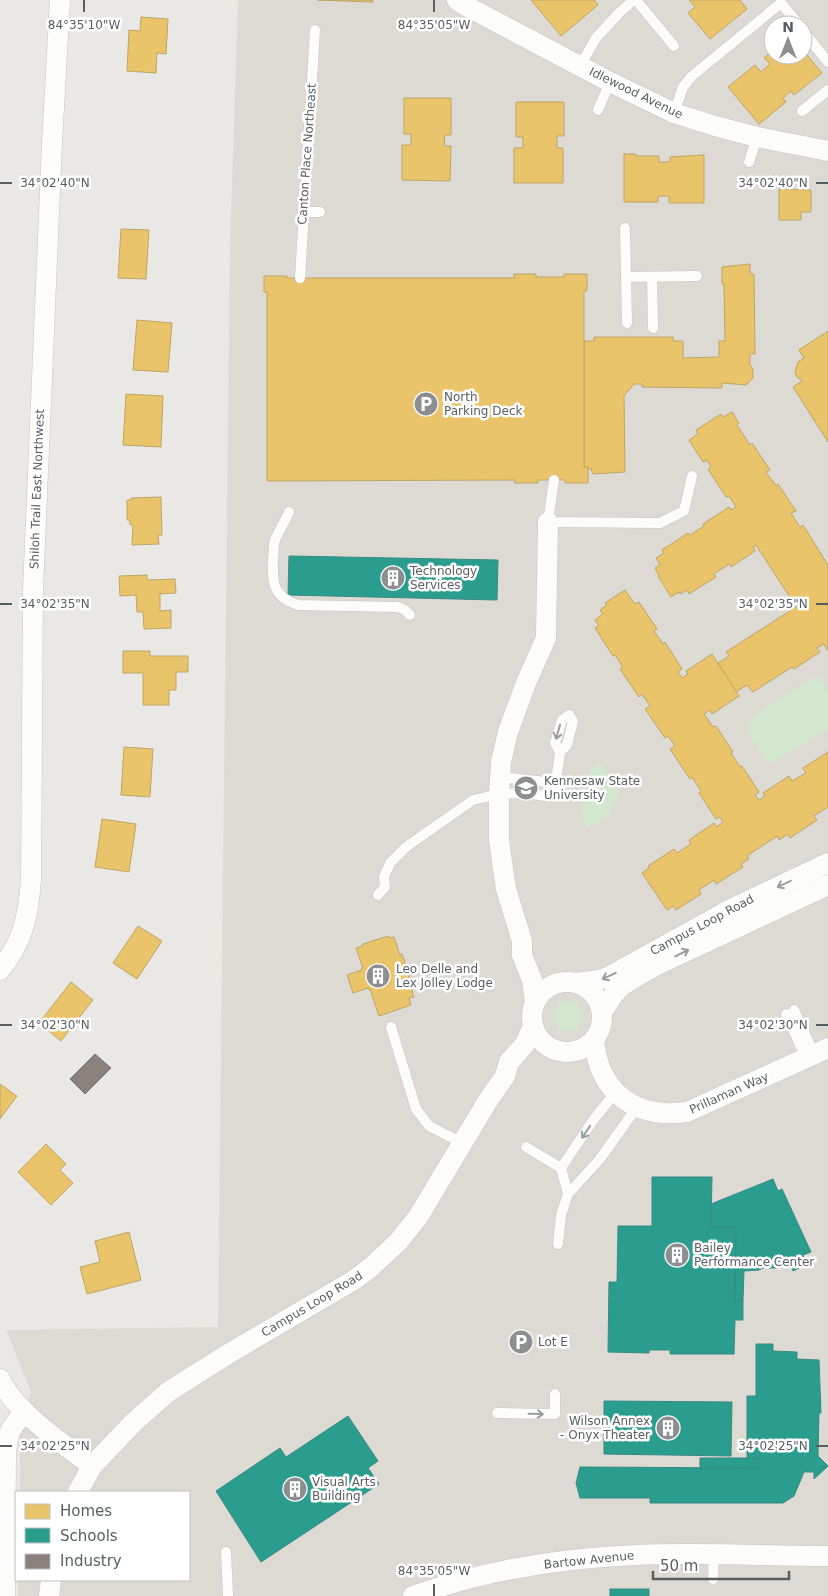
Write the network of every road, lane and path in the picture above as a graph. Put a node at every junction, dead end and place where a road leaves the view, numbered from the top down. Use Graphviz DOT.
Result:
graph roads {
  1 [pos="60,0"];
  2 [pos="457,0"];
  3 [pos="635,0"];
  4 [pos="780,2"];
  5 [pos="791,15"];
  6 [pos="315,30"];
  7 [pos="813,43"];
  8 [pos="674,46"];
  9 [pos="828,62"];
  10 [pos="580,66"];
  11 [pos="610,82"];
  12 [pos="828,90"];
  13 [pos="598,110"];
  14 [pos="802,111"];
  15 [pos="674,114"];
  16 [pos="757,137"];
  17 [pos="828,151"];
  18 [pos="749,162"];
  19 [pos="303,212"];
  20 [pos="320,212"];
  21 [pos="626,228"];
  22 [pos="652,276"];
  23 [pos="697,276"];
  24 [pos="626,277"];
  25 [pos="300,278"];
  26 [pos="627,323"];
  27 [pos="653,328"];
  28 [pos="692,476"];
  29 [pos="554,480"];
  30 [pos="289,512"];
  31 [pos="548,522"];
  32 [pos="410,615"];
  33 [pos="570,715"];
  34 [pos="500,786"];
  35 [pos="555,789"];
  36 [pos="828,863"];
  37 [pos="828,885"];
  38 [pos="378,895"];
  39 [pos="522,941"];
  40 [pos="0,970"];
  41 [pos="569,982"];
  42 [pos="535,1002"];
  43 [pos="602,1012"];
  44 [pos="790,1012"];
  45 [pos="533,1026"];
  46 [pos="391,1028"];
  47 [pos="594,1040"];
  48 [pos="562,1050"];
  49 [pos="816,1054"];
  50 [pos="505,1076"];
  51 [pos="610,1087"];
  52 [pos="637,1107"];
  53 [pos="462,1143"];
  54 [pos="526,1147"];
  55 [pos="561,1168"];
  56 [pos="568,1194"];
  57 [pos="558,1244"];
  58 [pos="0,1379"];
  59 [pos="555,1394"];
  60 [pos="24,1411"];
  61 [pos="497,1413"];
  62 [pos="92,1466"];
  63 [pos="79,1491"];
  64 [pos="226,1552"];
  65 [pos="714,1555"];
  66 [pos="828,1556"];
  67 [pos="713,1579"];
  68 [pos="51,1581"];
  69 [pos="5,1596"];
  70 [pos="49,1596"];
  71 [pos="228,1596"];
  72 [pos="414,1596"];
  1 -- 40 [label="street, Shiloh Trail East Northwest"];
  2 -- 10 [label="street, Idlewood Avenue"];
  3 -- 8 [label="lane"];
  3 -- 10 [label="lane"];
  4 -- 5 [label="lane"];
  4 -- 15 [label="lane"];
  6 -- 19 [label="lane, Canton Place Northeast"];
  7 -- 9 [label="lane"];
  10 -- 11 [label="street, Idlewood Avenue"];
  11 -- 13 [label="lane"];
  11 -- 15 [label="street, Idlewood Avenue"];
  12 -- 14 [label="lane"];
  15 -- 16 [label="street, Idlewood Avenue"];
  16 -- 17 [label="street, Idlewood Avenue"];
  16 -- 18 [label="lane"];
  19 -- 20 [label="lane"];
  19 -- 25 [label="lane, Canton Place Northeast"];
  21 -- 24 [label="lane"];
  22 -- 23 [label="lane"];
  22 -- 24 [label="lane"];
  22 -- 27 [label="lane"];
  24 -- 26 [label="lane"];
  28 -- 31 [label="lane"];
  29 -- 31 [label="lane"];
  30 -- 32 [label="lane"];
  31 -- 34 [label="street"];
  33 -- 35 [label="lane, one-way"];
  34 -- 35 [label="lane"];
  34 -- 35 [label="lane"];
  34 -- 38 [label="lane"];
  34 -- 39 [label="street"];
  36 -- 41 [label="street, Campus Loop Road, one-way"];
  43 -- 37 [label="street, Campus Loop Road, one-way"];
  39 -- 41 [label="street"];
  39 -- 42 [label="street"];
  41 -- 42 [label="street"];
  41 -- 43 [label="street"];
  42 -- 45 [label="street"];
  43 -- 47 [label="street"];
  44 -- 49 [label="lane"];
  45 -- 48 [label="street"];
  45 -- 50 [label="street, Campus Loop Road"];
  46 -- 53 [label="lane"];
  47 -- 48 [label="street"];
  47 -- 51 [label="street"];
  48 -- 50 [label="street, Campus Loop Road"];
  48 -- 51 [label="street, Prillaman Way"];
  49 -- 52 [label="street, Prillaman Way"];
  50 -- 53 [label="street, Campus Loop Road"];
  51 -- 52 [label="street, Prillaman Way"];
  51 -- 55 [label="lane, one-way"];
  52 -- 56 [label="lane"];
  53 -- 62 [label="street, Campus Loop Road"];
  54 -- 55 [label="lane"];
  55 -- 56 [label="lane"];
  56 -- 57 [label="lane"];
  58 -- 60 [label="street"];
  61 -- 59 [label="lane, one-way"];
  60 -- 62 [label="street"];
  60 -- 69 [label="street"];
  62 -- 63 [label="street, Campus Loop Road"];
  64 -- 71 [label="lane"];
  65 -- 66 [label="street, Bartow Avenue"];
  65 -- 67 [label="lane"];
  65 -- 72 [label="street, Bartow Avenue"];
  68 -- 70 [label="street"];
}
